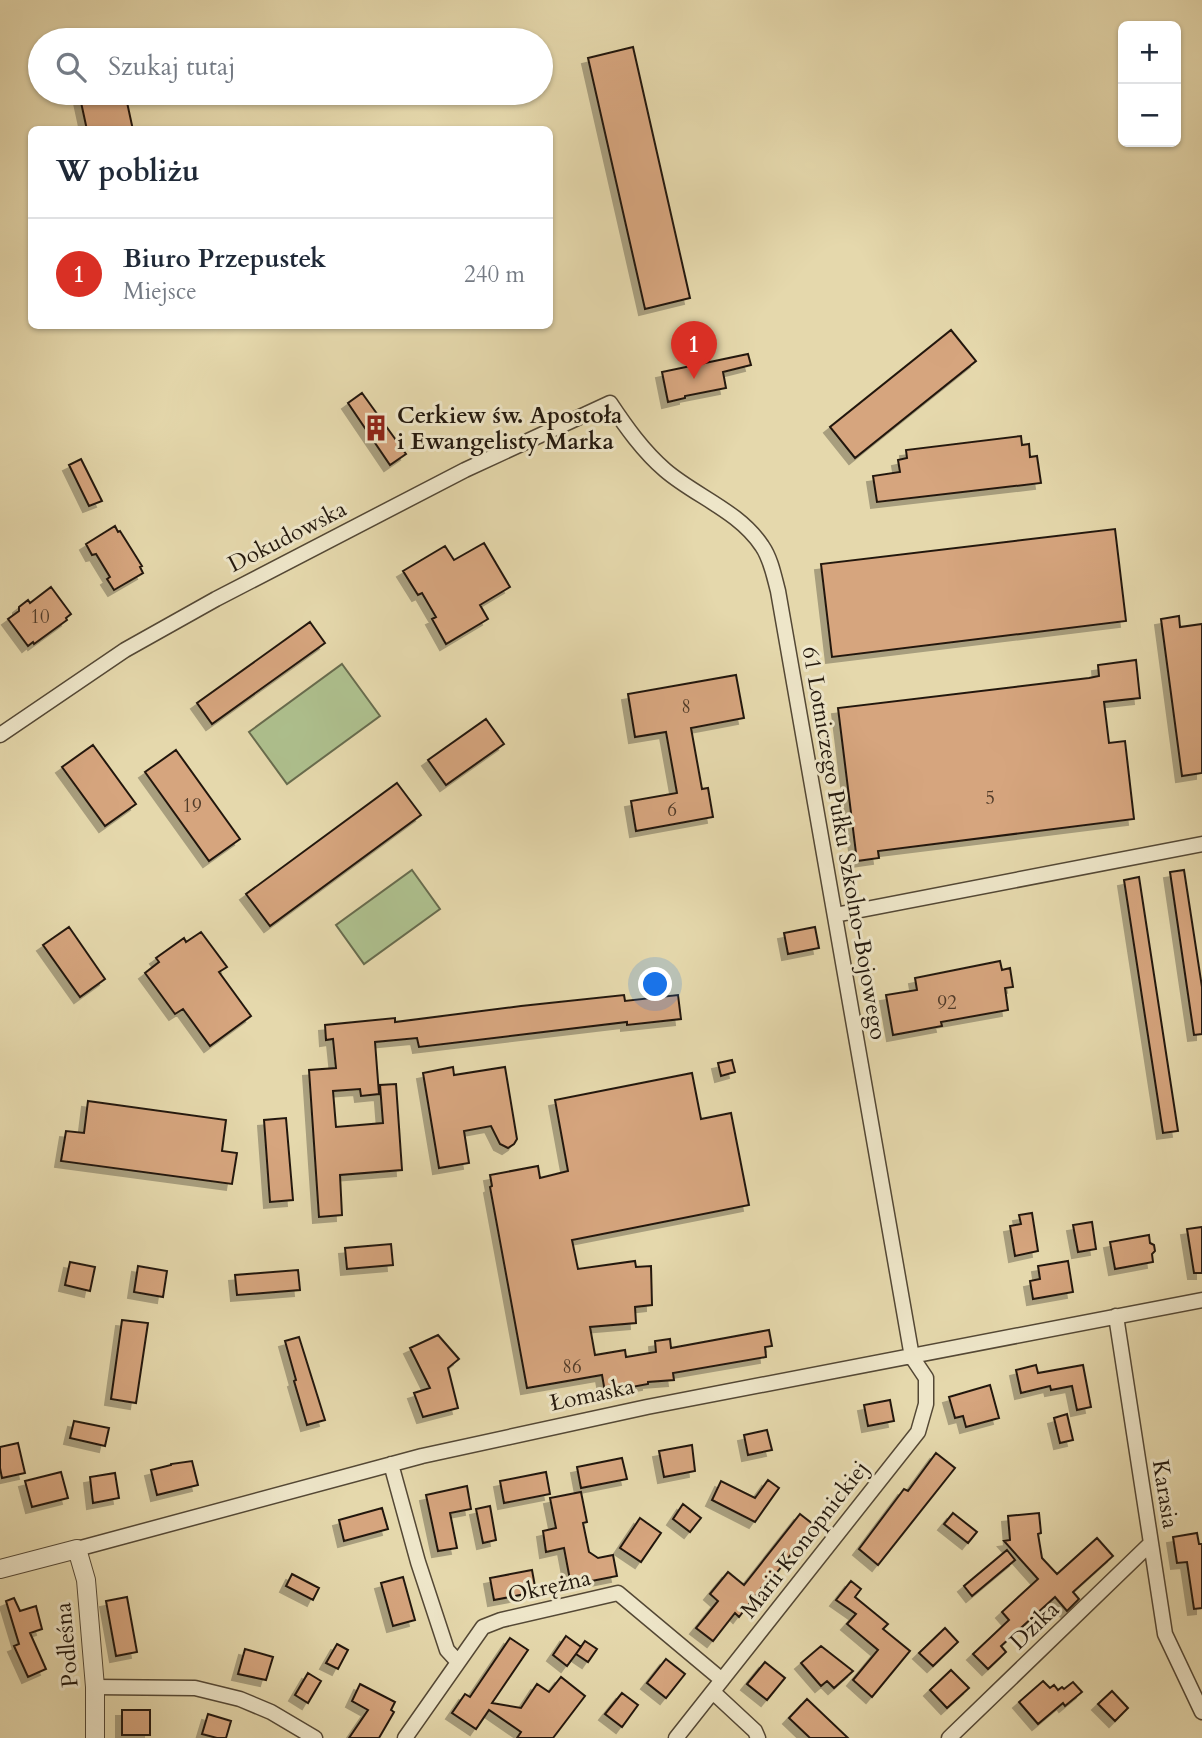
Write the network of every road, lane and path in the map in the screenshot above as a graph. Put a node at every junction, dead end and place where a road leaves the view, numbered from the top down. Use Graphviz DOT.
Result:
graph roads {
  1 [pos="610,403"];
  2 [pos="0,736"];
  3 [pos="1202,844"];
  4 [pos="835,915"];
  5 [pos="1202,1300"];
  6 [pos="1116,1316"];
  7 [pos="912,1357"];
  8 [pos="391,1464"];
  9 [pos="1150,1544"];
  10 [pos="77,1549"];
  11 [pos="0,1569"];
  12 [pos="458,1662"];
  13 [pos="718,1686"];
  14 [pos="95,1687"];
  15 [pos="1202,1712"];
  16 [pos="94,1738"];
  17 [pos="315,1738"];
  18 [pos="405,1738"];
  19 [pos="676,1738"];
  20 [pos="758,1738"];
  21 [pos="948,1738"];
  1 -- 2 [label="street, Dokudowska"];
  1 -- 4 [label="street, 61 Lotniczego Pułku Szkolno-Bojowego"];
  3 -- 4 [label="street"];
  4 -- 7 [label="street, 61 Lotniczego Pułku Szkolno-Bojowego"];
  5 -- 6 [label="street, Łomaska"];
  6 -- 7 [label="street, Łomaska"];
  6 -- 9 [label="street, Karasia"];
  7 -- 8 [label="street, Łomaska"];
  7 -- 13 [label="street, Marii Konopnickiej"];
  8 -- 10 [label="street, Łomaska"];
  8 -- 12 [label="street"];
  9 -- 15 [label="street, Karasia"];
  9 -- 21 [label="street, Dzika"];
  10 -- 11 [label="street, Łomaska"];
  10 -- 14 [label="street, Podleśna"];
  12 -- 13 [label="street, Okrężna"];
  12 -- 18 [label="street, Okrężna"];
  13 -- 19 [label="street, Marii Konopnickiej"];
  13 -- 20 [label="street"];
  14 -- 16 [label="street, Podleśna"];
  14 -- 17 [label="street"];
}
